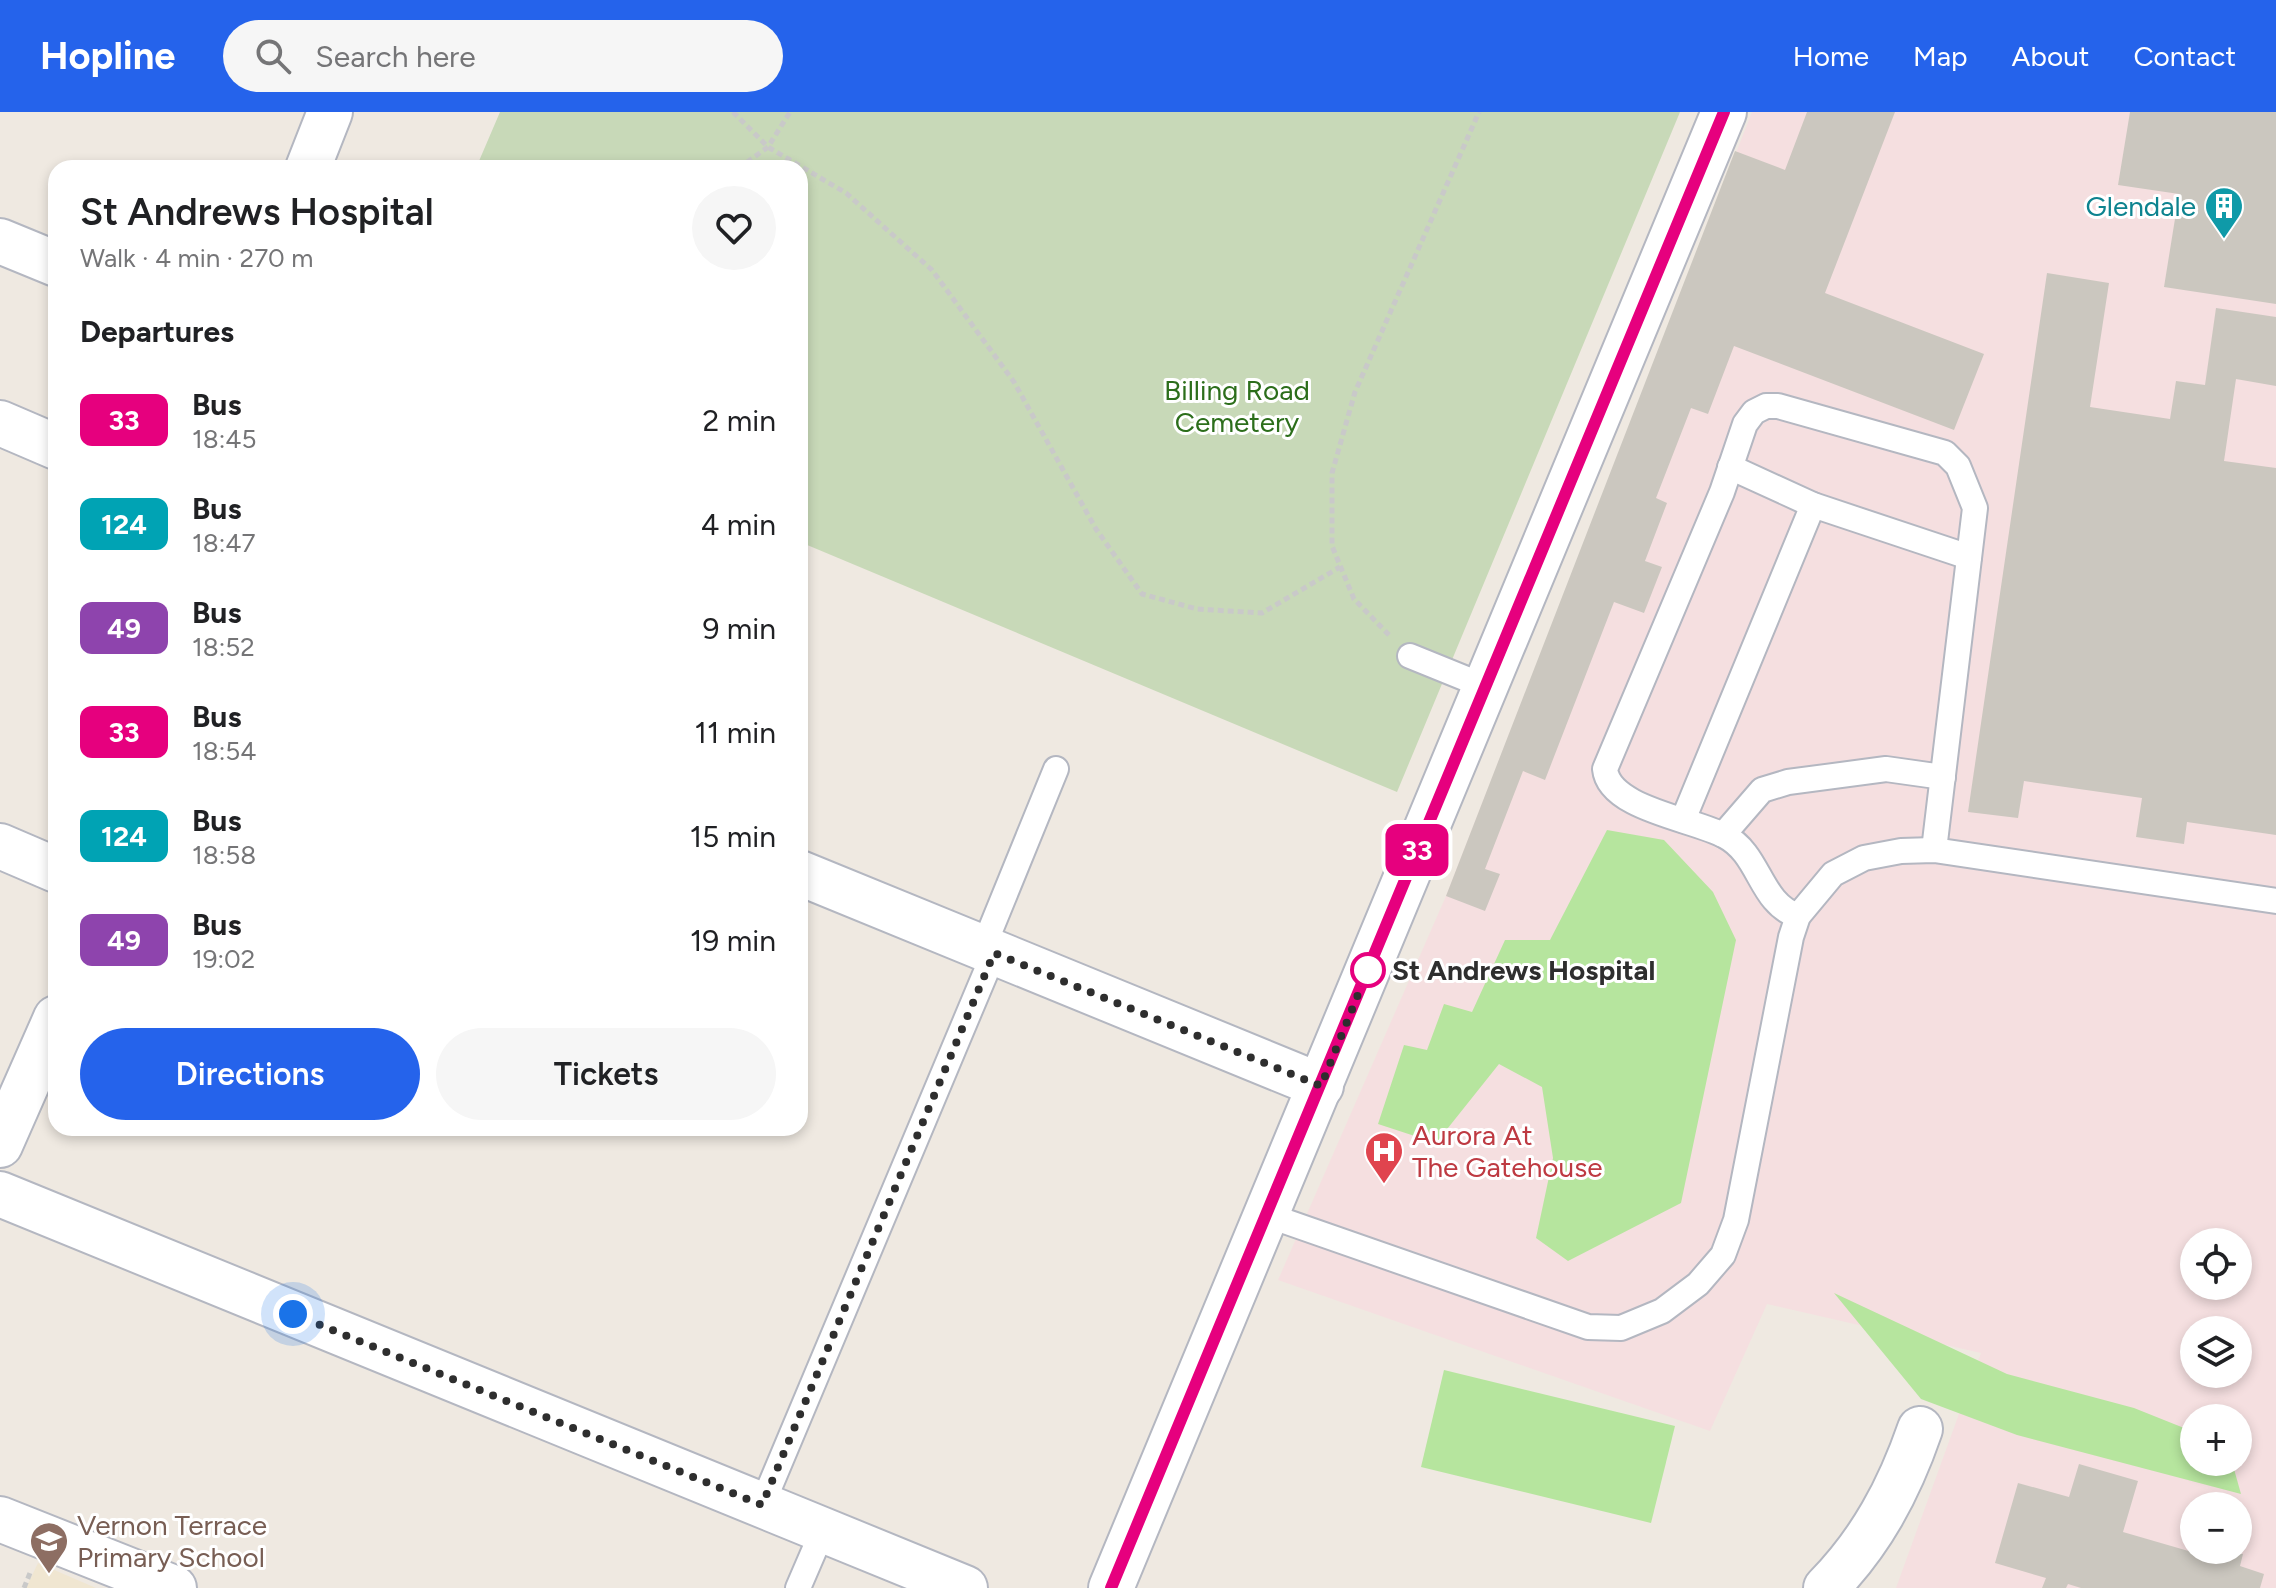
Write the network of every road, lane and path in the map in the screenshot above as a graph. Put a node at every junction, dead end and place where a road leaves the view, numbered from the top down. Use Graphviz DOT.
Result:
graph roads {
  1 [pos="330,112"];
  2 [pos="733,112"];
  3 [pos="790,112"];
  4 [pos="1479,112"];
  5 [pos="1724,112"];
  6 [pos="768,147"];
  7 [pos="311,160"];
  8 [pos="750,160"];
  9 [pos="790,160"];
  10 [pos="808,171"];
  11 [pos="0,241"];
  12 [pos="48,261"];
  13 [pos="0,423"];
  14 [pos="48,444"];
  15 [pos="1730,467"];
  16 [pos="1813,505"];
  17 [pos="1969,557"];
  18 [pos="1340,567"];
  19 [pos="1410,656"];
  20 [pos="1484,686"];
  21 [pos="1056,769"];
  22 [pos="1943,777"];
  23 [pos="1683,820"];
  24 [pos="1723,835"];
  25 [pos="0,846"];
  26 [pos="1934,850"];
  27 [pos="48,867"];
  28 [pos="808,876"];
  29 [pos="2276,901"];
  30 [pos="1798,916"];
  31 [pos="989,950"];
  32 [pos="48,1036"];
  33 [pos="1321,1086"];
  34 [pos="0,1145"];
  35 [pos="0,1194"];
  36 [pos="1267,1215"];
  37 [pos="1920,1429"];
  38 [pos="762,1505"];
  39 [pos="17,1526"];
  40 [pos="823,1530"];
  41 [pos="1847,1580"];
  42 [pos="174,1588"];
  43 [pos="798,1588"];
  44 [pos="965,1588"];
  45 [pos="1111,1588"];
  1 -- 7 [label="street"];
  2 -- 6 [label="path"];
  3 -- 6 [label="path"];
  4 -- 18 [label="path"];
  5 -- 20 [label="street"];
  6 -- 8 [label="path"];
  6 -- 9 [label="path"];
  10 -- 18 [label="path"];
  11 -- 12 [label="street"];
  13 -- 14 [label="street"];
  15 -- 16 [label="lane"];
  15 -- 17 [label="lane"];
  15 -- 23 [label="lane"];
  16 -- 17 [label="lane"];
  16 -- 23 [label="lane"];
  17 -- 22 [label="lane"];
  18 -- 19 [label="path"];
  19 -- 20 [label="lane"];
  20 -- 33 [label="street"];
  21 -- 31 [label="lane"];
  22 -- 24 [label="lane"];
  22 -- 26 [label="lane"];
  23 -- 24 [label="lane"];
  24 -- 30 [label="lane"];
  25 -- 27 [label="street"];
  26 -- 29 [label="lane"];
  26 -- 30 [label="lane"];
  28 -- 31 [label="street"];
  30 -- 36 [label="lane"];
  31 -- 33 [label="street"];
  31 -- 38 [label="lane"];
  32 -- 34 [label="street"];
  33 -- 36 [label="street"];
  35 -- 38 [label="street"];
  36 -- 45 [label="street"];
  37 -- 41 [label="street"];
  38 -- 40 [label="street"];
  39 -- 42 [label="street"];
  40 -- 43 [label="lane"];
  40 -- 44 [label="street"];
}
